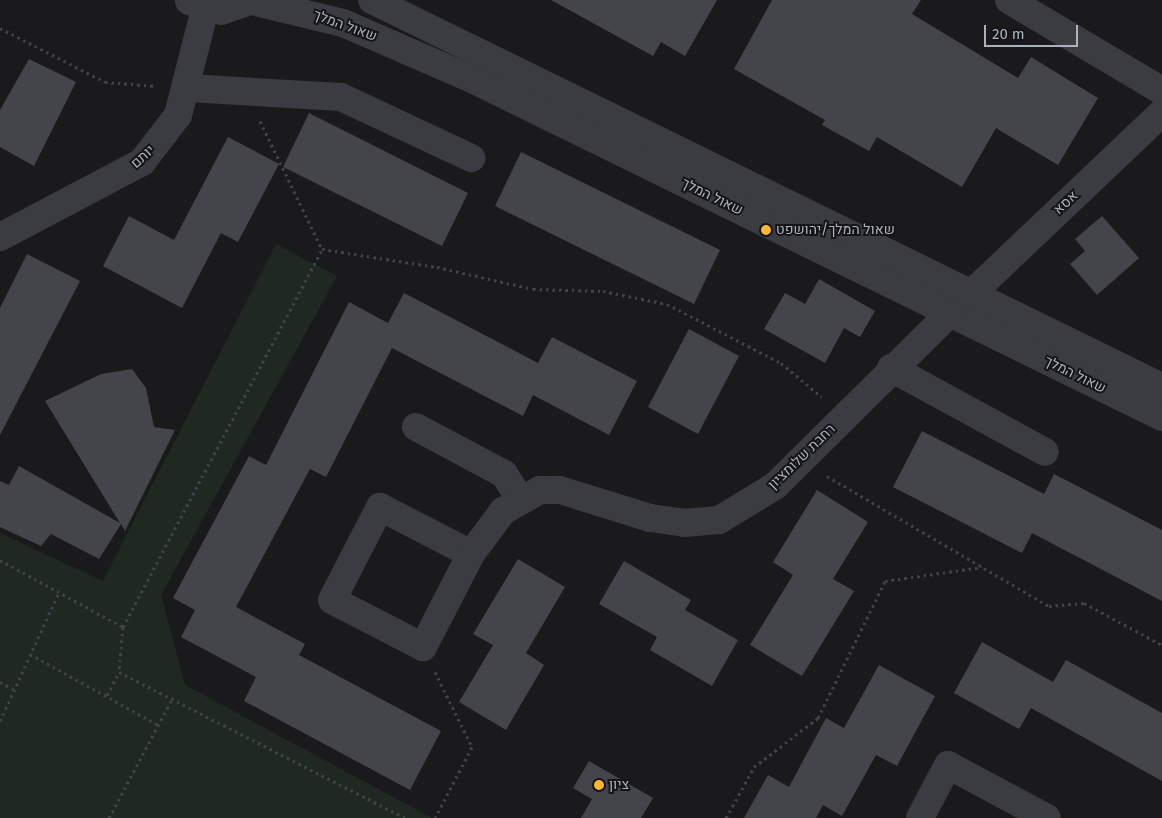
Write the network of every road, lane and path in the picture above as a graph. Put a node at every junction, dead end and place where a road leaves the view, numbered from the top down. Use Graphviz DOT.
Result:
graph roads {
  1 [pos="252,0"];
  2 [pos="372,0"];
  3 [pos="1009,0"];
  4 [pos="197,5"];
  5 [pos="0,28"];
  6 [pos="188,88"];
  7 [pos="245,91"];
  8 [pos="1162,91"];
  9 [pos="1162,113"];
  10 [pos="471,158"];
  11 [pos="0,237"];
  12 [pos="322,249"];
  13 [pos="971,294"];
  14 [pos="950,313"];
  15 [pos="891,368"];
  16 [pos="1162,387"];
  17 [pos="844,416"];
  18 [pos="1162,417"];
  19 [pos="416,426"];
  20 [pos="1046,452"];
  21 [pos="801,460"];
  22 [pos="520,499"];
  23 [pos="471,554"];
  24 [pos="0,560"];
  25 [pos="982,567"];
  26 [pos="59,592"];
  27 [pos="123,627"];
  28 [pos="1162,645"];
  29 [pos="423,647"];
  30 [pos="30,654"];
  31 [pos="119,672"];
  32 [pos="0,682"];
  33 [pos="14,689"];
  34 [pos="107,695"];
  35 [pos="173,697"];
  36 [pos="0,721"];
  37 [pos="158,725"];
  38 [pos="108,818"];
  39 [pos="405,818"];
  40 [pos="435,818"];
  41 [pos="726,818"];
  42 [pos="920,818"];
  43 [pos="1048,818"];
  1 -- 4 [label="street"];
  1 -- 14 [label="street, שאול המלך"];
  2 -- 13 [label="street, שאול המלך"];
  3 -- 8 [label="street"];
  4 -- 6 [label="street, יותם"];
  5 -- 6 [label="path"];
  6 -- 7 [label="street"];
  6 -- 11 [label="street, יותם"];
  7 -- 10 [label="street"];
  7 -- 12 [label="path"];
  9 -- 13 [label="street, אסא"];
  12 -- 17 [label="path"];
  12 -- 27 [label="path"];
  13 -- 16 [label="street, שאול המלך"];
  14 -- 15 [label="street, רחבת שלומציון"];
  14 -- 18 [label="street, שאול המלך"];
  15 -- 17 [label="street, רחבת שלומציון"];
  15 -- 20 [label="street"];
  17 -- 21 [label="street, רחבת שלומציון"];
  19 -- 22 [label="street"];
  21 -- 22 [label="street, רחבת שלומציון"];
  21 -- 25 [label="path"];
  22 -- 23 [label="street, רחבת שלומציון"];
  23 -- 29 [label="street, רחבת שלומציון"];
  23 -- 29 [label="street"];
  24 -- 26 [label="path"];
  25 -- 28 [label="path"];
  25 -- 41 [label="path"];
  26 -- 27 [label="path"];
  26 -- 30 [label="path"];
  27 -- 31 [label="path"];
  29 -- 40 [label="path"];
  30 -- 33 [label="path"];
  30 -- 34 [label="path"];
  31 -- 34 [label="path"];
  31 -- 35 [label="path"];
  32 -- 33 [label="path"];
  33 -- 36 [label="path"];
  34 -- 37 [label="path"];
  35 -- 37 [label="path"];
  35 -- 39 [label="path"];
  37 -- 38 [label="path"];
  42 -- 43 [label="street"];
}
